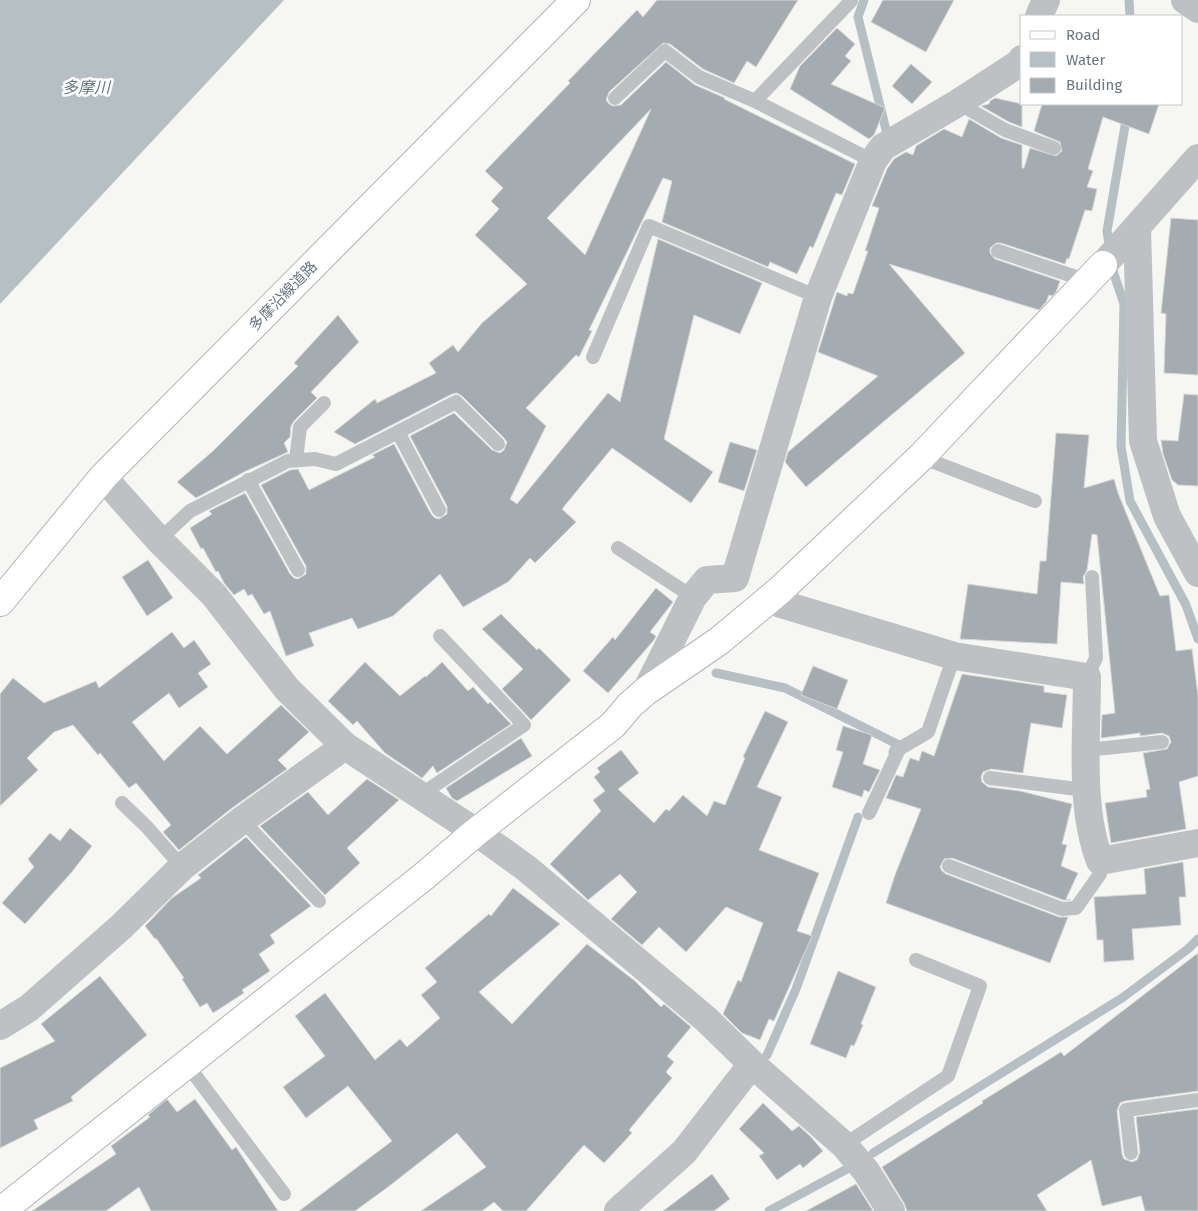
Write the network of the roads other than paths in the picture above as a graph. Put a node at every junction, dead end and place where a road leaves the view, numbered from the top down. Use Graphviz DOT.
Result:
graph roads {
  1 [pos="576,0"];
  2 [pos="1046,0"];
  3 [pos="1185,0"];
  4 [pos="851,1"];
  5 [pos="1198,8"];
  6 [pos="1039,15"];
  7 [pos="1020,62"];
  8 [pos="615,98"];
  9 [pos="755,101"];
  10 [pos="958,102"];
  11 [pos="1054,148"];
  12 [pos="1198,158"];
  13 [pos="873,160"];
  14 [pos="998,251"];
  15 [pos="1112,256"];
  16 [pos="818,297"];
  17 [pos="593,357"];
  18 [pos="324,403"];
  19 [pos="398,432"];
  20 [pos="498,444"];
  21 [pos="920,457"];
  22 [pos="296,460"];
  23 [pos="103,477"];
  24 [pos="248,480"];
  25 [pos="1035,501"];
  26 [pos="440,510"];
  27 [pos="158,540"];
  28 [pos="618,548"];
  29 [pos="298,570"];
  30 [pos="1198,573"];
  31 [pos="1092,577"];
  32 [pos="693,597"];
  33 [pos="768,600"];
  34 [pos="0,602"];
  35 [pos="440,636"];
  36 [pos="954,656"];
  37 [pos="1087,677"];
  38 [pos="646,691"];
  39 [pos="1162,742"];
  40 [pos="344,746"];
  41 [pos="1086,750"];
  42 [pos="990,778"];
  43 [pos="1085,790"];
  44 [pos="419,796"];
  45 [pos="122,802"];
  46 [pos="870,813"];
  47 [pos="242,820"];
  48 [pos="476,832"];
  49 [pos="1198,843"];
  50 [pos="1100,861"];
  51 [pos="949,866"];
  52 [pos="182,868"];
  53 [pos="319,901"];
  54 [pos="916,960"];
  55 [pos="0,1026"];
  56 [pos="186,1063"];
  57 [pos="752,1064"];
  58 [pos="1198,1100"];
  59 [pos="844,1144"];
  60 [pos="1131,1153"];
  61 [pos="284,1194"];
  62 [pos="1,1211"];
  63 [pos="618,1211"];
  64 [pos="891,1211"];
  1 -- 23 [label="street, 多摩沿線道路"];
  2 -- 6 [label="street"];
  3 -- 5 [label="street"];
  4 -- 9 [label="lane"];
  7 -- 10 [label="street"];
  8 -- 9 [label="lane"];
  9 -- 13 [label="lane"];
  10 -- 11 [label="lane"];
  10 -- 13 [label="street"];
  12 -- 15 [label="street"];
  13 -- 16 [label="street"];
  14 -- 15 [label="lane"];
  15 -- 21 [label="street"];
  15 -- 30 [label="street"];
  16 -- 17 [label="lane"];
  16 -- 32 [label="street"];
  18 -- 22 [label="lane"];
  19 -- 20 [label="lane"];
  19 -- 22 [label="lane"];
  19 -- 26 [label="lane"];
  21 -- 25 [label="lane"];
  21 -- 33 [label="street"];
  22 -- 24 [label="lane"];
  23 -- 27 [label="street"];
  23 -- 34 [label="street, 多摩沿線道路"];
  24 -- 27 [label="lane"];
  24 -- 29 [label="lane"];
  27 -- 40 [label="street"];
  28 -- 32 [label="lane"];
  31 -- 37 [label="lane"];
  32 -- 38 [label="street"];
  33 -- 36 [label="street"];
  33 -- 38 [label="street"];
  35 -- 44 [label="lane"];
  36 -- 37 [label="street"];
  36 -- 46 [label="lane"];
  37 -- 41 [label="street"];
  38 -- 48 [label="street"];
  39 -- 41 [label="lane"];
  40 -- 44 [label="street"];
  40 -- 47 [label="street"];
  41 -- 43 [label="street"];
  42 -- 43 [label="lane"];
  43 -- 50 [label="street"];
  44 -- 48 [label="street"];
  45 -- 52 [label="lane"];
  47 -- 52 [label="street"];
  47 -- 53 [label="lane"];
  48 -- 56 [label="street"];
  48 -- 57 [label="street"];
  49 -- 50 [label="street"];
  50 -- 51 [label="lane"];
  52 -- 55 [label="street"];
  54 -- 59 [label="lane"];
  56 -- 61 [label="lane"];
  56 -- 62 [label="street"];
  57 -- 59 [label="street"];
  57 -- 63 [label="street"];
  58 -- 60 [label="lane"];
  59 -- 64 [label="street"];
}
